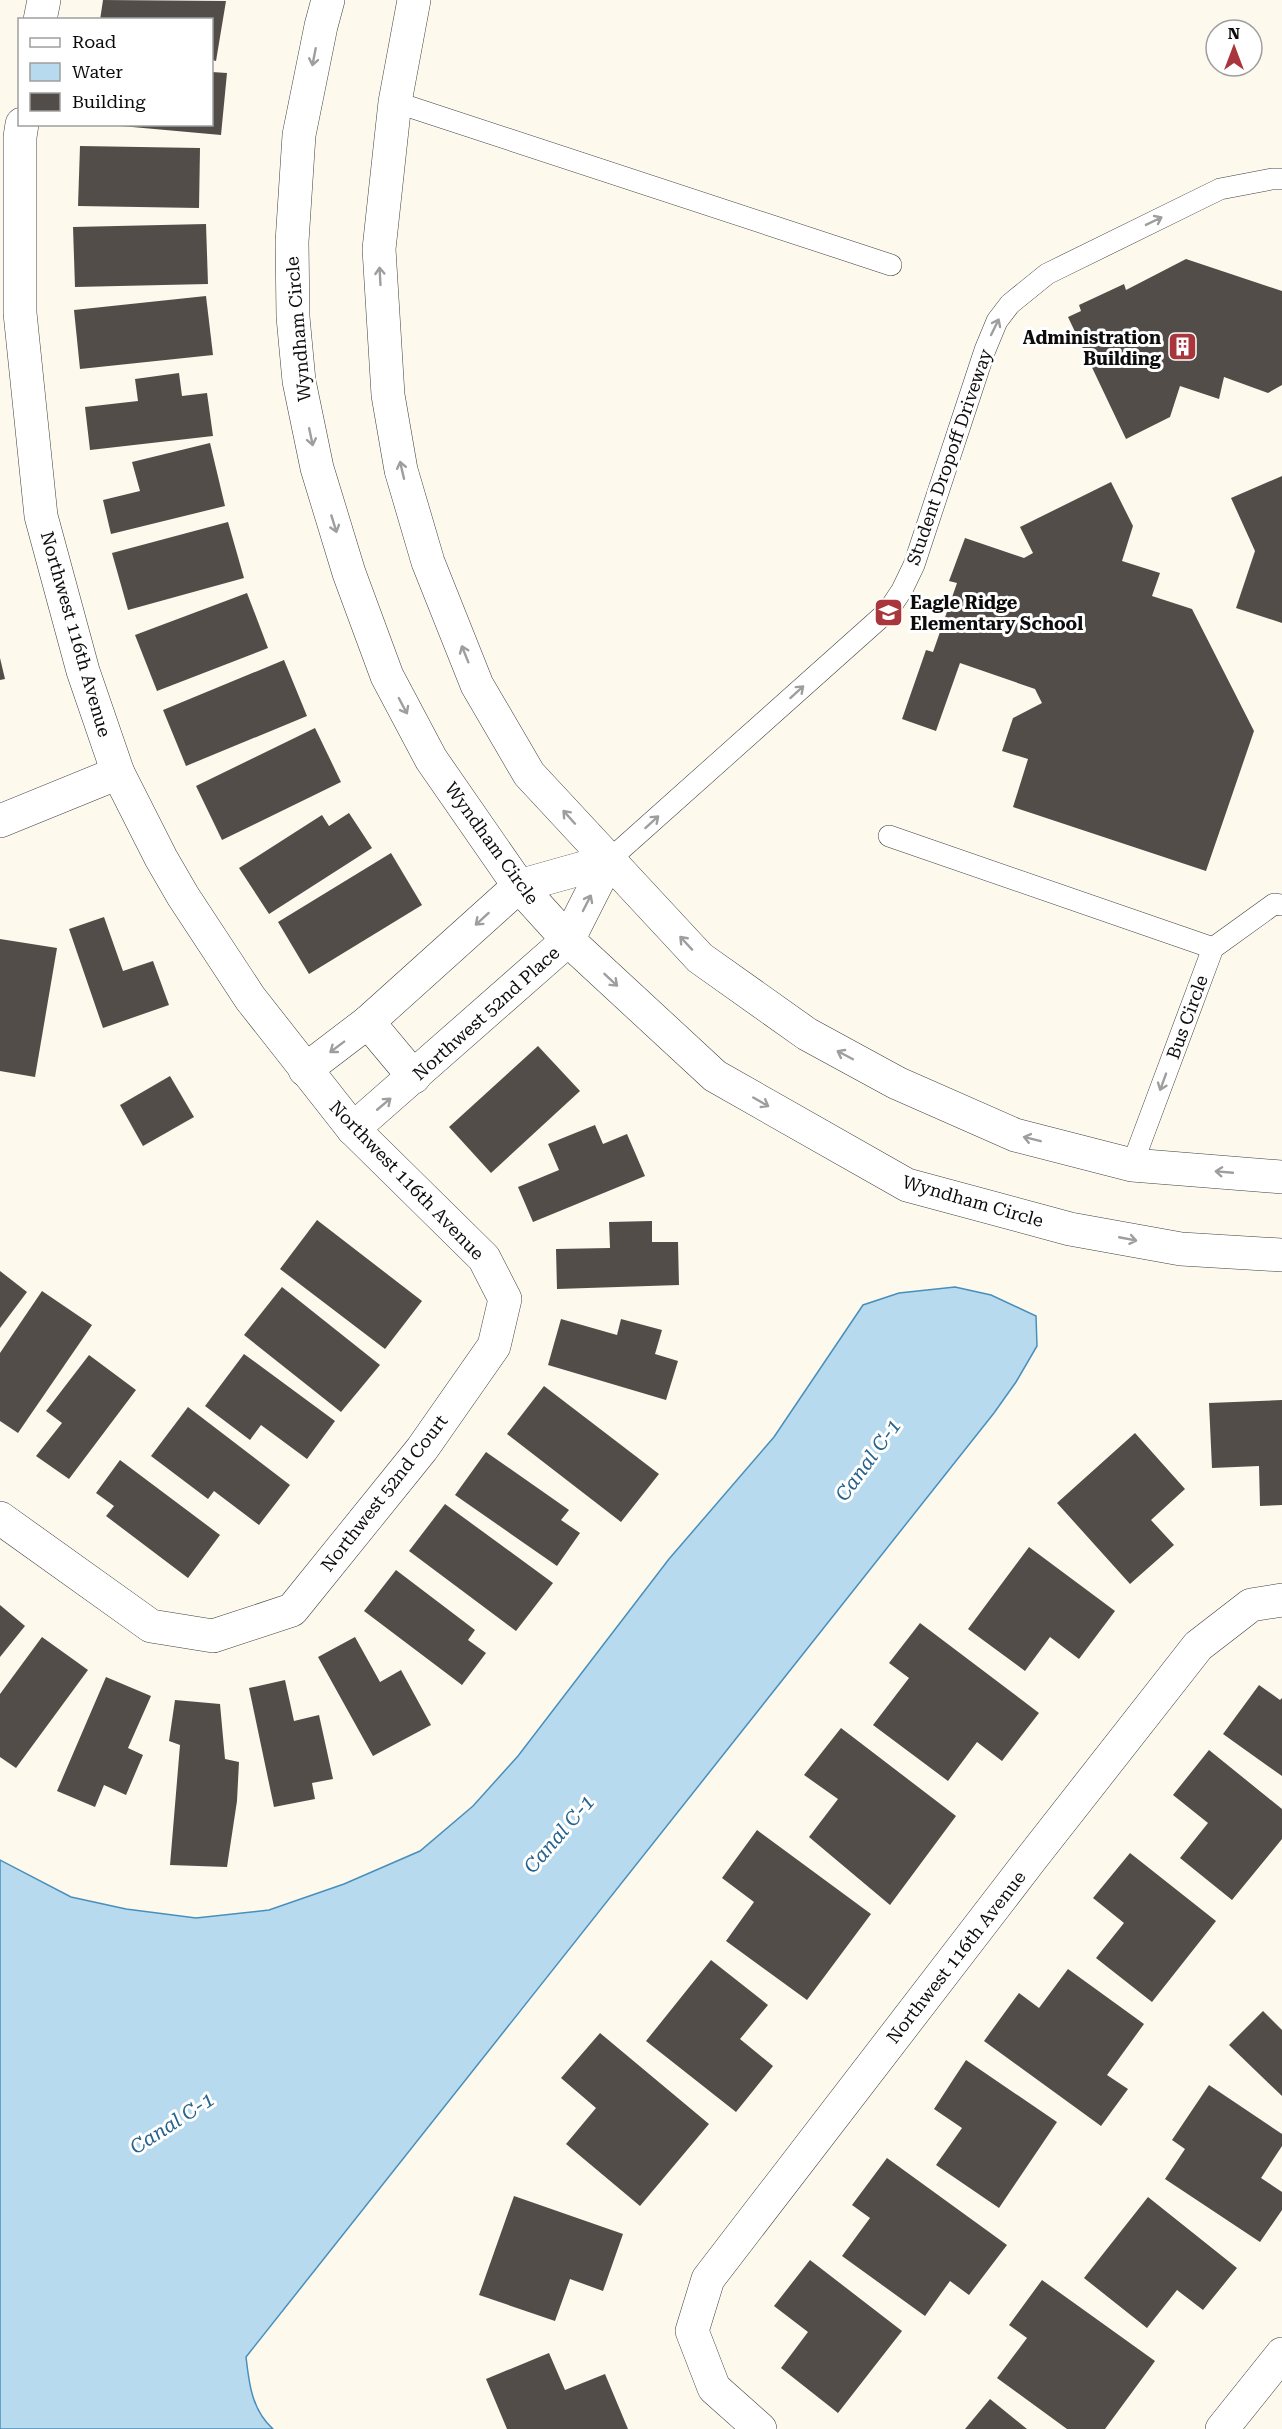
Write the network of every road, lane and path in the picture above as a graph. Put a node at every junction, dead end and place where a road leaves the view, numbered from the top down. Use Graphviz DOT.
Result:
graph roads {
  1 [pos="44,0"];
  2 [pos="328,0"];
  3 [pos="414,0"];
  4 [pos="40,18"];
  5 [pos="395,102"];
  6 [pos="22,126"];
  7 [pos="1282,179"];
  8 [pos="891,265"];
  9 [pos="118,773"];
  10 [pos="0,821"];
  11 [pos="889,836"];
  12 [pos="608,861"];
  13 [pos="519,886"];
  14 [pos="1282,905"];
  15 [pos="568,940"];
  16 [pos="1213,948"];
  17 [pos="368,1022"];
  18 [pos="306,1070"];
  19 [pos="414,1077"];
  20 [pos="354,1130"];
  21 [pos="1132,1165"];
  22 [pos="1282,1177"];
  23 [pos="1282,1255"];
  24 [pos="505,1299"];
  25 [pos="0,1518"];
  26 [pos="1266,1602"];
  27 [pos="1282,2354"];
  28 [pos="760,2429"];
  29 [pos="1222,2429"];
  1 -- 4 [label="street"];
  2 -- 13 [label="street, Wyndham Circle, one-way"];
  3 -- 5 [label="street"];
  5 -- 8 [label="lane"];
  12 -- 5 [label="street, one-way"];
  6 -- 9 [label="street, Northwest 116th Avenue"];
  12 -- 7 [label="lane, Student Dropoff Driveway, one-way"];
  9 -- 10 [label="street"];
  9 -- 18 [label="street, Northwest 116th Avenue"];
  11 -- 16 [label="lane"];
  12 -- 13 [label="street"];
  15 -- 12 [label="street, Northwest 52nd Place, one-way"];
  21 -- 12 [label="street, one-way"];
  13 -- 15 [label="street, Wyndham Circle"];
  13 -- 17 [label="street, one-way"];
  14 -- 16 [label="lane"];
  15 -- 19 [label="street, Northwest 52nd Place"];
  15 -- 23 [label="street, Wyndham Circle, one-way"];
  16 -- 21 [label="lane, Bus Circle, one-way"];
  17 -- 18 [label="street, one-way"];
  17 -- 19 [label="street"];
  18 -- 20 [label="street, Northwest 116th Avenue"];
  20 -- 19 [label="street, Northwest 52nd Place, one-way"];
  20 -- 24 [label="street, Northwest 116th Avenue"];
  22 -- 21 [label="street, one-way"];
  24 -- 25 [label="street, Northwest 52nd Court"];
  26 -- 28 [label="street, Northwest 116th Avenue"];
  27 -- 29 [label="street"];
}
